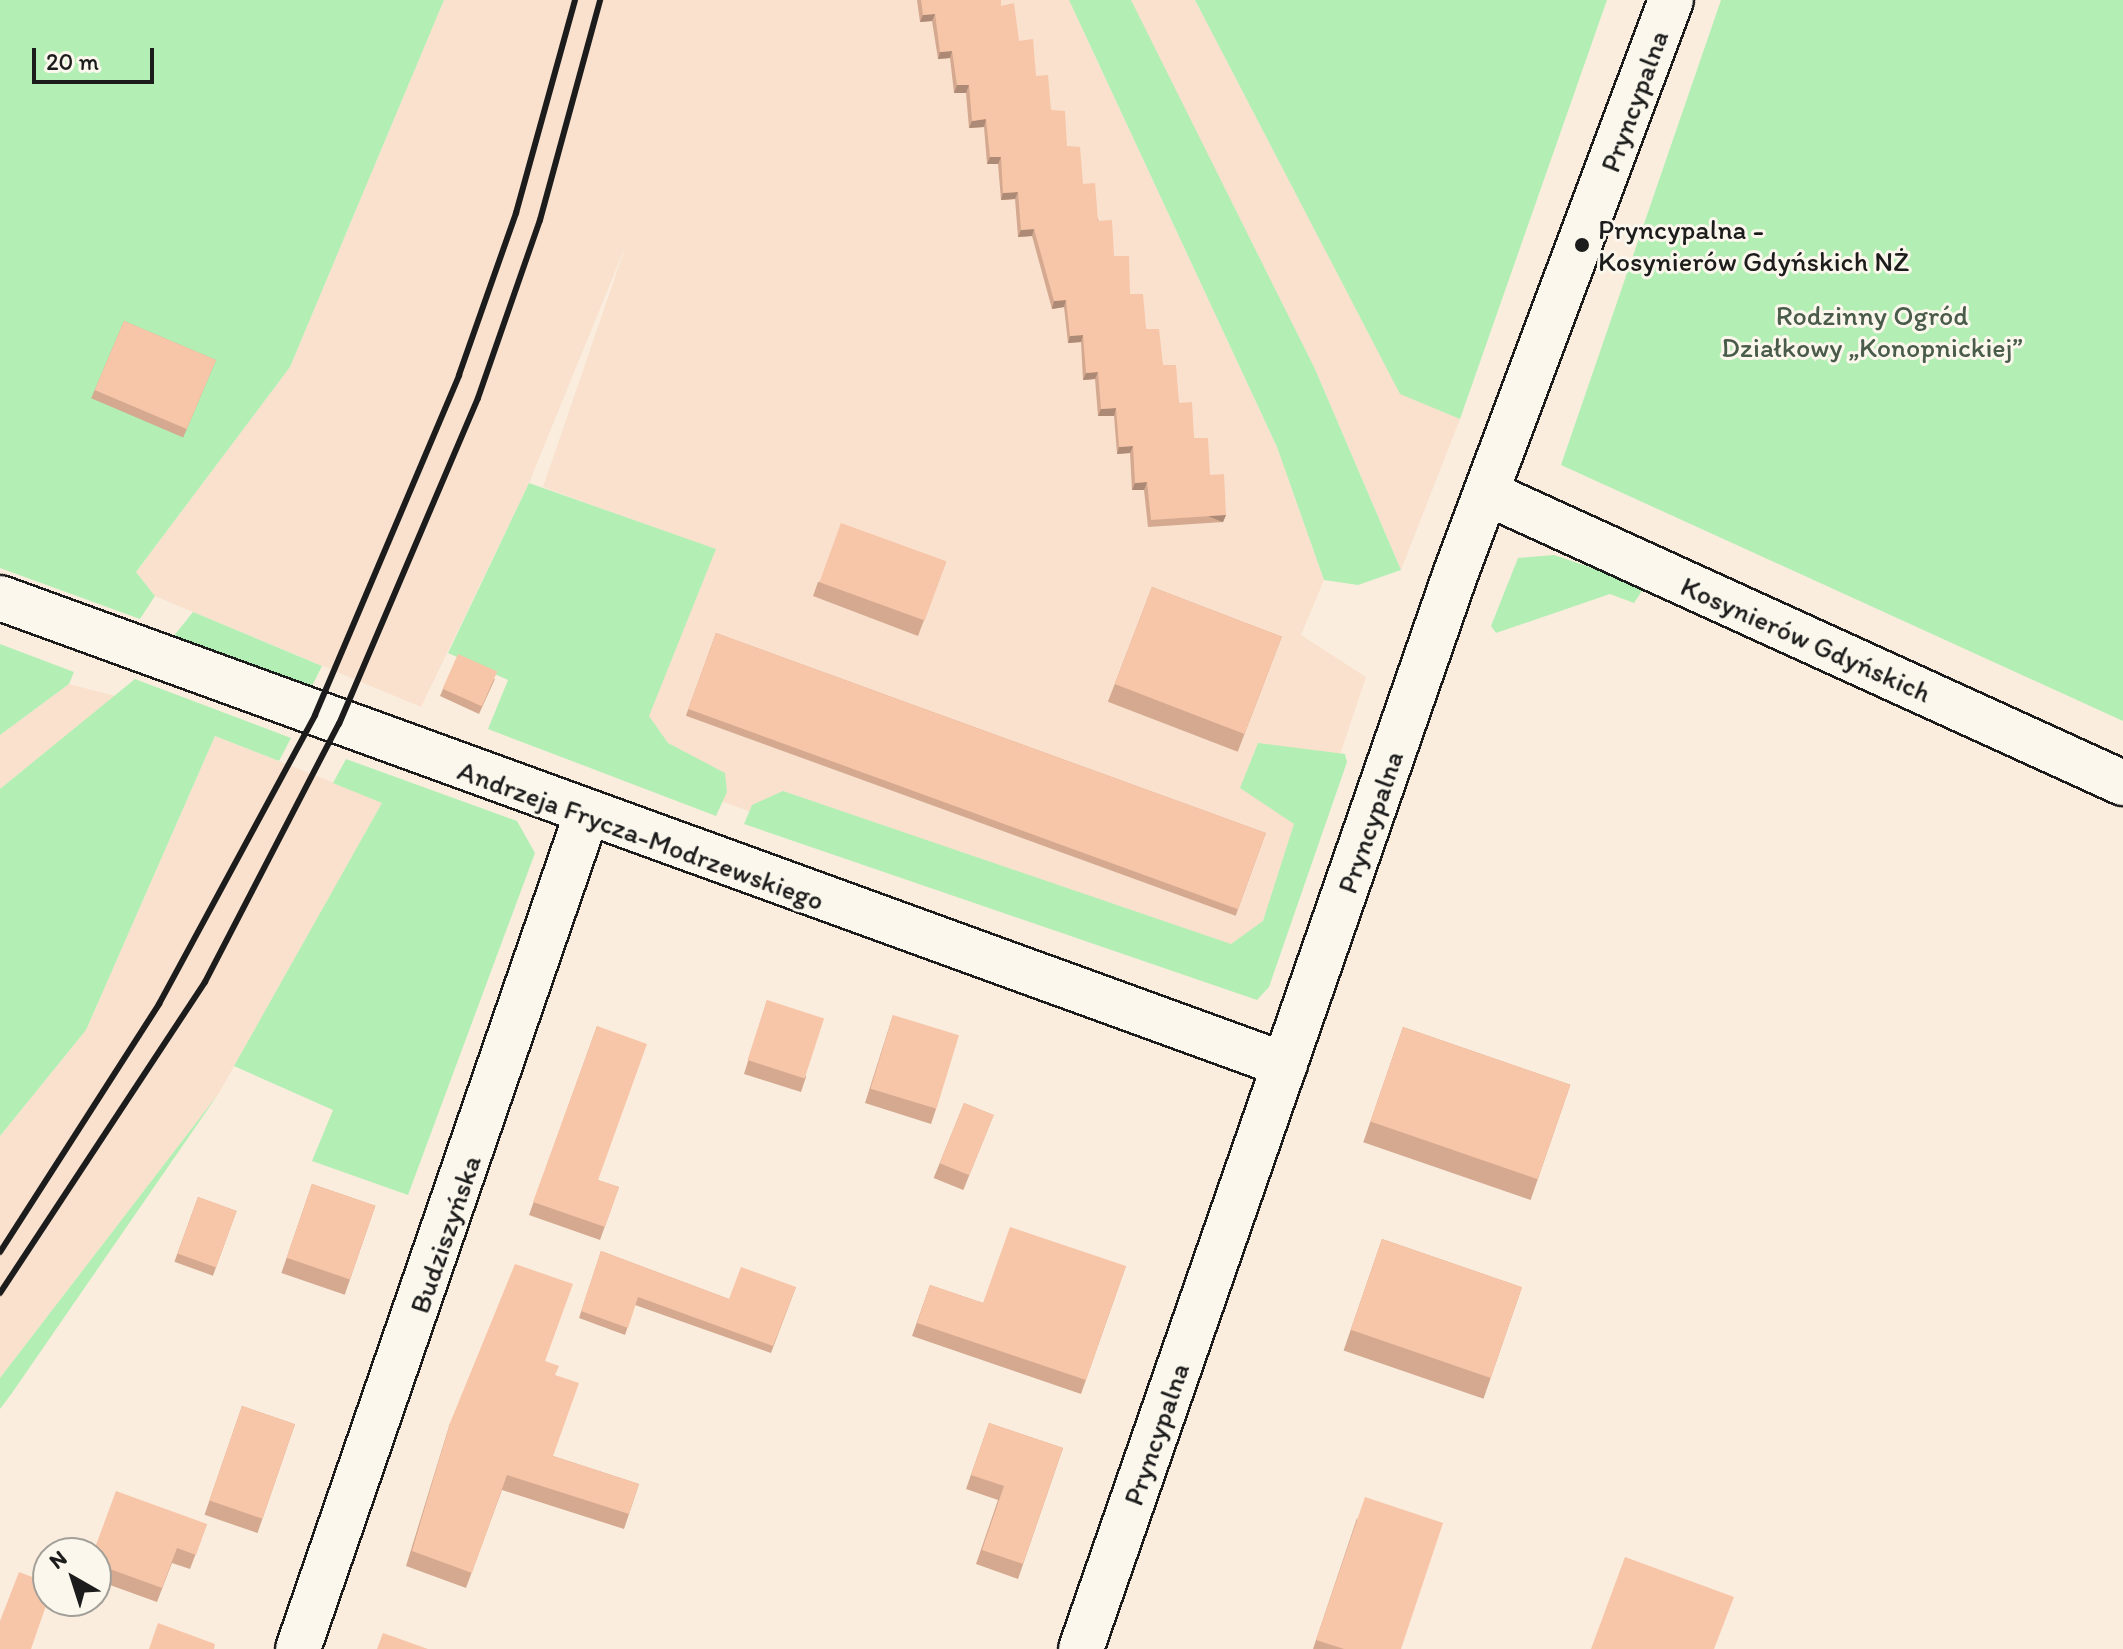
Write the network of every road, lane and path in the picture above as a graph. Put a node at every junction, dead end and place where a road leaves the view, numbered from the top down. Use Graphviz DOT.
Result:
graph roads {
  1 [pos="1671,0"];
  2 [pos="1489,494"];
  3 [pos="0,598"];
  4 [pos="2123,783"];
  5 [pos="586,816"];
  6 [pos="1285,1065"];
  7 [pos="298,1649"];
  8 [pos="1081,1649"];
  1 -- 2 [label="street, Pryncypalna"];
  2 -- 4 [label="street, Kosynierów Gdyńskich"];
  2 -- 6 [label="street, Pryncypalna"];
  3 -- 5 [label="street, Andrzeja Frycza-Modrzewskiego"];
  5 -- 6 [label="street, Andrzeja Frycza-Modrzewskiego"];
  5 -- 7 [label="street, Budziszyńska"];
  6 -- 8 [label="street, Pryncypalna"];
}
